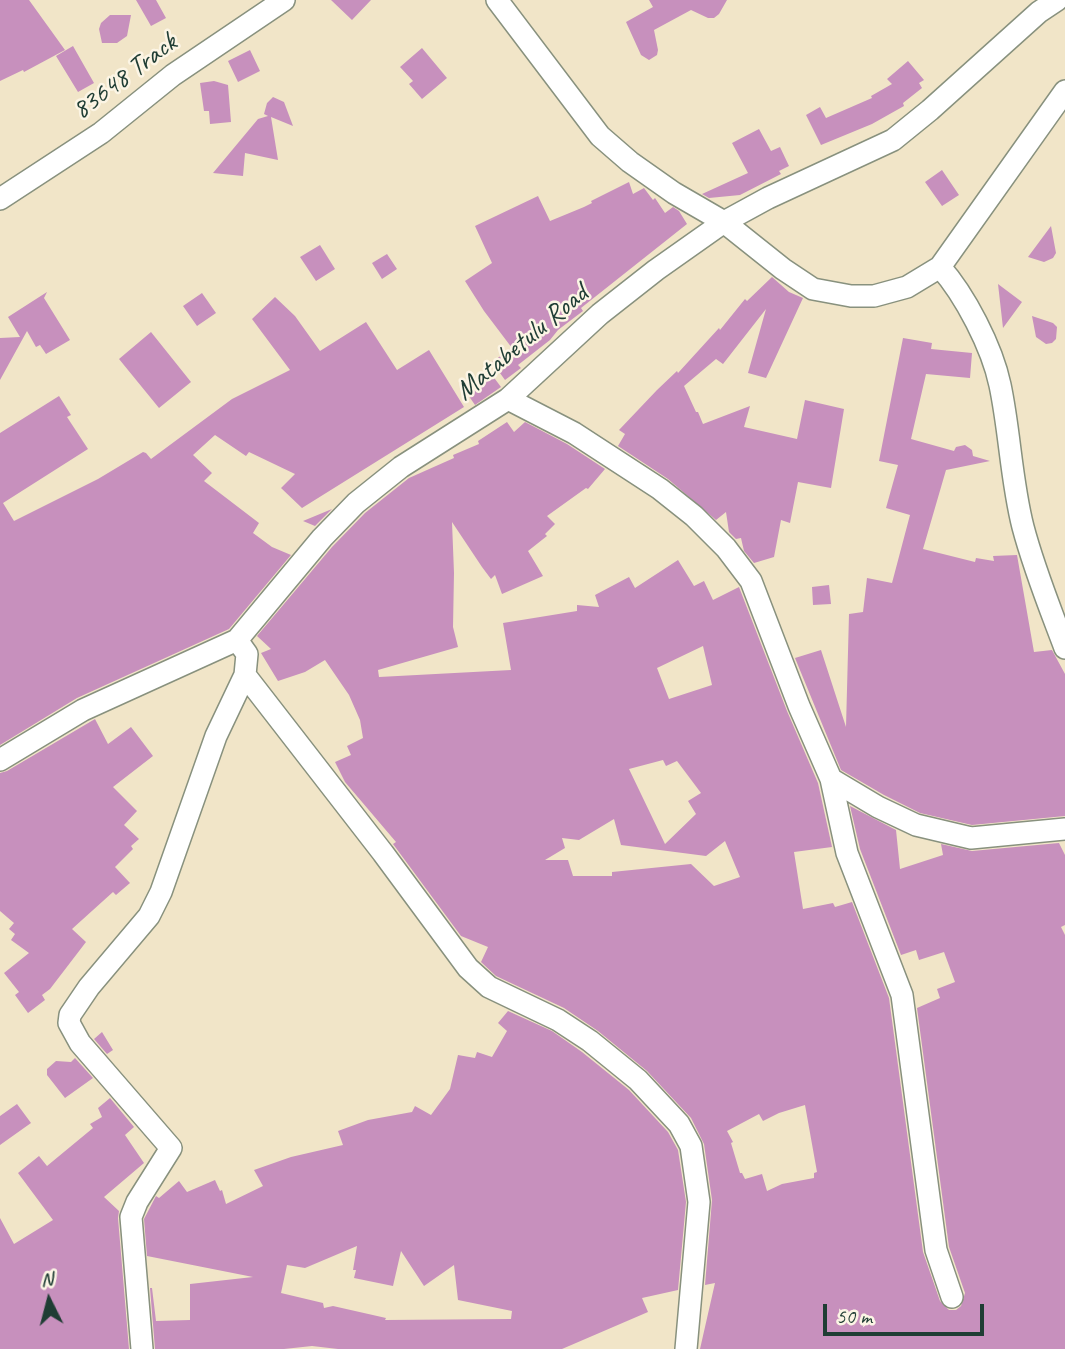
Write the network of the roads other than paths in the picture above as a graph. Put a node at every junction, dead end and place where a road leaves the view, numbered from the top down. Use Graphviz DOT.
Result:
graph roads {
  1 [pos="284,0"];
  2 [pos="497,0"];
  3 [pos="1057,0"];
  4 [pos="1065,91"];
  5 [pos="0,199"];
  6 [pos="724,222"];
  7 [pos="940,267"];
  8 [pos="508,399"];
  9 [pos="237,640"];
  10 [pos="1065,648"];
  11 [pos="245,675"];
  12 [pos="0,760"];
  13 [pos="831,779"];
  14 [pos="1065,829"];
  15 [pos="952,1297"];
  16 [pos="142,1349"];
  17 [pos="686,1349"];
  1 -- 5 [label="street, 83648 Track"];
  2 -- 6 [label="street"];
  3 -- 6 [label="street, Matabetulu Road"];
  4 -- 7 [label="street"];
  6 -- 7 [label="street"];
  6 -- 8 [label="street, Matabetulu Road"];
  7 -- 10 [label="street"];
  8 -- 9 [label="street, Matabetulu Road"];
  8 -- 13 [label="street"];
  9 -- 11 [label="street"];
  9 -- 12 [label="street, Matabetulu Road"];
  11 -- 16 [label="street"];
  11 -- 17 [label="street"];
  13 -- 14 [label="street"];
  13 -- 15 [label="street"];
}
